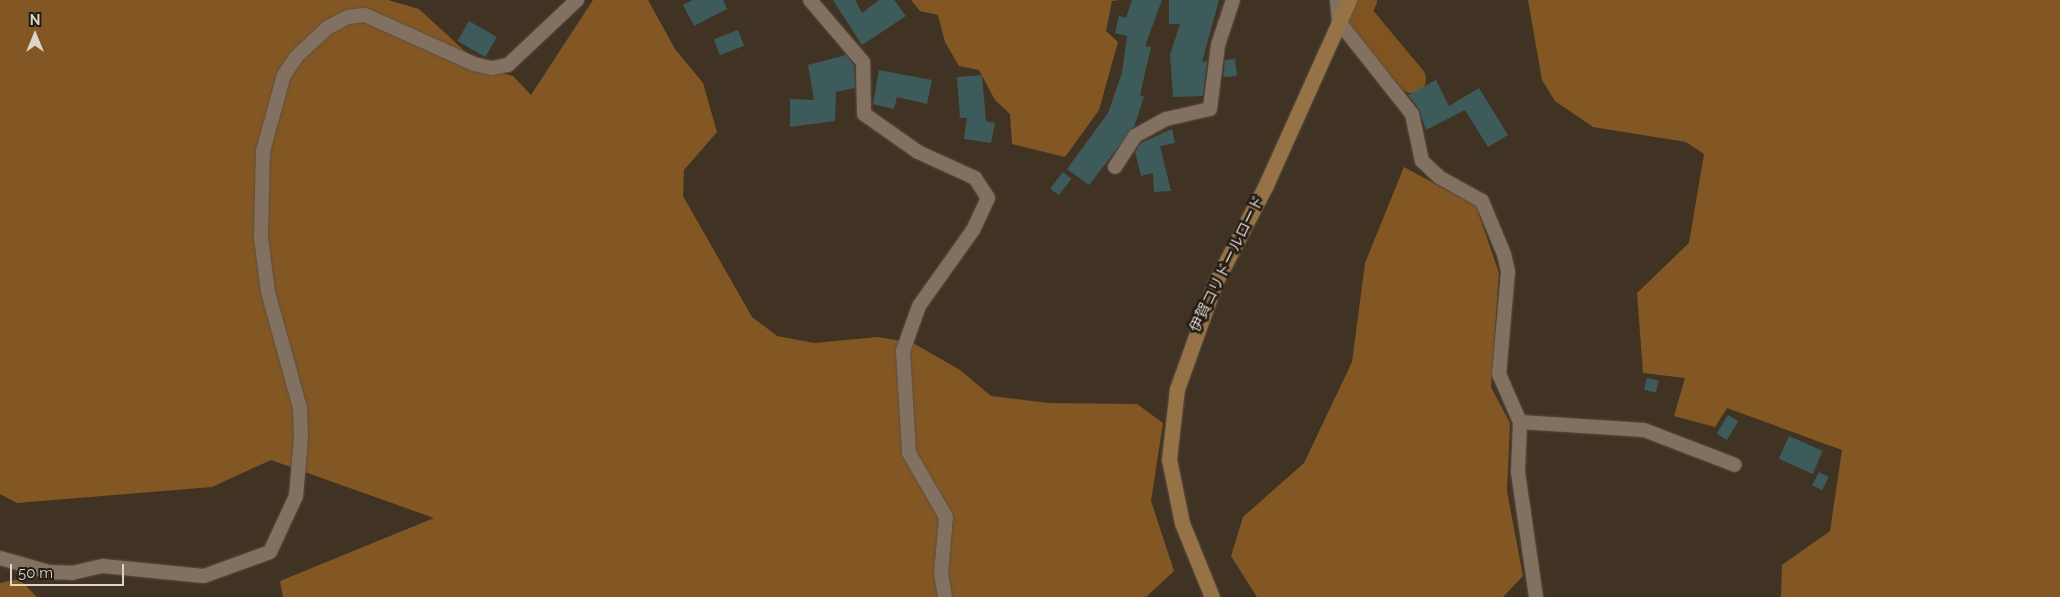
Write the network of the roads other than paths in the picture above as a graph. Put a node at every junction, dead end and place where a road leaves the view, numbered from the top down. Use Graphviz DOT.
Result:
graph roads {
  1 [pos="577,0"];
  2 [pos="810,0"];
  3 [pos="1233,0"];
  4 [pos="1337,0"];
  5 [pos="1348,0"];
  6 [pos="1338,22"];
  7 [pos="1115,168"];
  8 [pos="1520,422"];
  9 [pos="1735,465"];
  10 [pos="0,558"];
  11 [pos="945,597"];
  12 [pos="1212,597"];
  13 [pos="1536,597"];
  1 -- 10 [label="street"];
  2 -- 11 [label="street"];
  3 -- 7 [label="street"];
  4 -- 6 [label="street"];
  5 -- 6 [label="street, 伊賀コリドールロード"];
  6 -- 8 [label="street"];
  6 -- 12 [label="street, 伊賀コリドールロード"];
  8 -- 9 [label="street"];
  8 -- 13 [label="street"];
}
